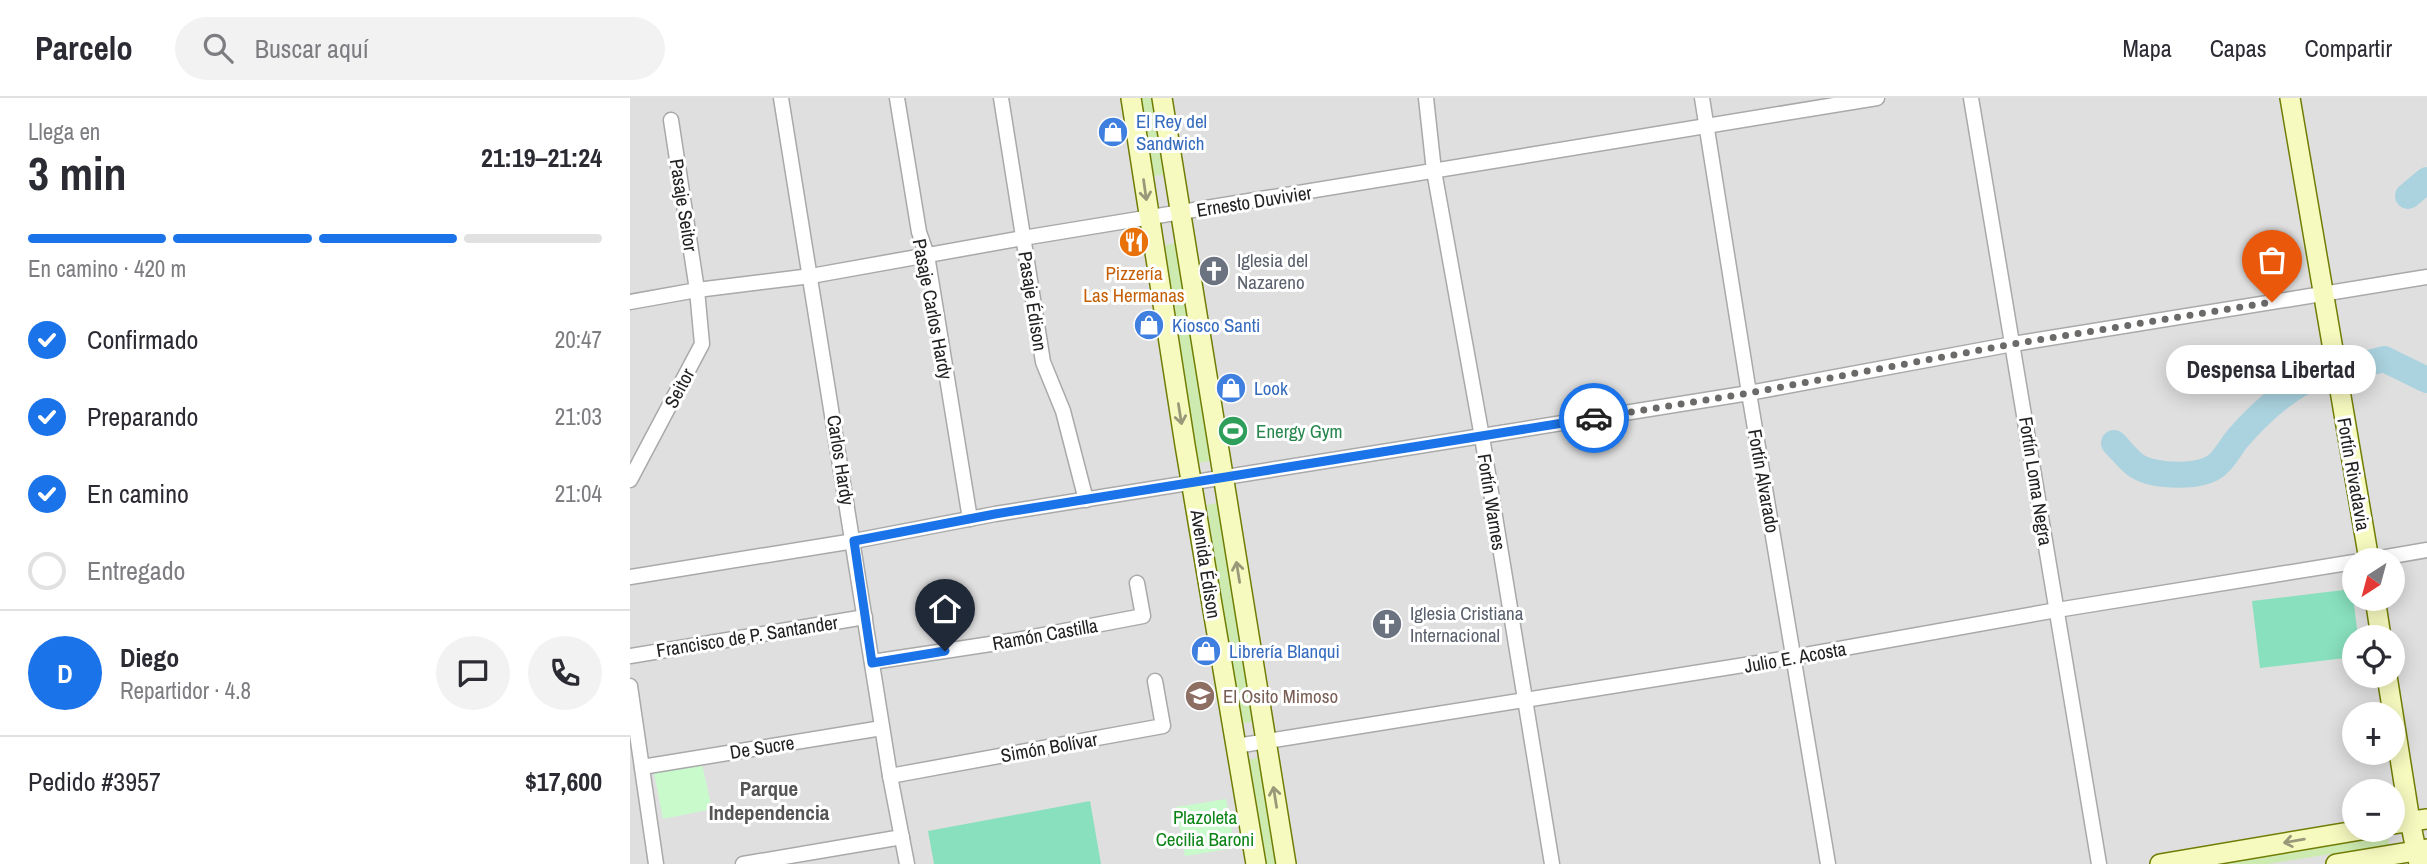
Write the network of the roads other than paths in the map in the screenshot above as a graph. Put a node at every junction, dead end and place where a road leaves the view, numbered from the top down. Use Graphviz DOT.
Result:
graph roads {
  1 [pos="781,98"];
  2 [pos="897,98"];
  3 [pos="1001,98"];
  4 [pos="1131,98"];
  5 [pos="1162,98"];
  6 [pos="1426,98"];
  7 [pos="1702,98"];
  8 [pos="1877,98"];
  9 [pos="1971,98"];
  10 [pos="2290,98"];
  11 [pos="671,120"];
  12 [pos="1706,127"];
  13 [pos="1434,171"];
  14 [pos="1182,213"];
  15 [pos="1149,217"];
  16 [pos="1023,238"];
  17 [pos="927,255"];
  18 [pos="811,276"];
  19 [pos="2427,277"];
  20 [pos="697,290"];
  21 [pos="2323,294"];
  22 [pos="630,302"];
  23 [pos="2013,344"];
  24 [pos="1749,393"];
  25 [pos="1482,437"];
  26 [pos="1223,479"];
  27 [pos="630,480"];
  28 [pos="1193,482"];
  29 [pos="1086,500"];
  30 [pos="970,519"];
  31 [pos="854,541"];
  32 [pos="2367,548"];
  33 [pos="2427,550"];
  34 [pos="2405,554"];
  35 [pos="2342,564"];
  36 [pos="630,577"];
  37 [pos="1137,583"];
  38 [pos="2057,610"];
  39 [pos="864,617"];
  40 [pos="630,656"];
  41 [pos="1794,657"];
  42 [pos="872,663"];
  43 [pos="1155,681"];
  44 [pos="630,686"];
  45 [pos="2389,688"];
  46 [pos="1524,699"];
  47 [pos="882,728"];
  48 [pos="1267,742"];
  49 [pos="1236,746"];
  50 [pos="642,767"];
  51 [pos="890,776"];
  52 [pos="2410,821"];
  53 [pos="2342,833"];
  54 [pos="902,837"];
  55 [pos="2421,855"];
  56 [pos="656,864"];
  57 [pos="743,864"];
  58 [pos="907,864"];
  59 [pos="1256,864"];
  60 [pos="1286,864"];
  61 [pos="1552,864"];
  62 [pos="1828,864"];
  63 [pos="2099,864"];
  64 [pos="2160,864"];
  65 [pos="2336,864"];
  1 -- 18 [label="street, Carlos Hardy"];
  2 -- 17 [label="street, Pasaje Carlos Hardy"];
  3 -- 16 [label="street, Pasaje Édison"];
  4 -- 15 [label="main road, Avenida Édison, one-way"];
  5 -- 14 [label="main road, Avenida Édison"];
  6 -- 13 [label="street, Fortín Warnes"];
  7 -- 12 [label="street, Fortín Alvarado"];
  8 -- 12 [label="street, Ernesto Duvivier"];
  9 -- 23 [label="street, Fortín Loma Negra"];
  10 -- 21 [label="main road, Fortín Rivadavia"];
  11 -- 20 [label="street, Pasaje Seitor"];
  12 -- 13 [label="street, Ernesto Duvivier"];
  12 -- 24 [label="street, Fortín Alvarado"];
  13 -- 14 [label="street, Ernesto Duvivier"];
  13 -- 25 [label="street, Fortín Warnes"];
  14 -- 15 [label="street, Ernesto Duvivier"];
  14 -- 26 [label="main road, Avenida Édison"];
  15 -- 16 [label="street, Ernesto Duvivier"];
  15 -- 28 [label="main road, Avenida Édison, one-way"];
  16 -- 17 [label="street, Ernesto Duvivier"];
  16 -- 29 [label="street, Pasaje Édison"];
  17 -- 18 [label="street, Ernesto Duvivier"];
  17 -- 30 [label="street, Pasaje Carlos Hardy"];
  18 -- 20 [label="street, Ernesto Duvivier"];
  18 -- 31 [label="street, Carlos Hardy"];
  19 -- 21 [label="street"];
  20 -- 22 [label="street, Ernesto Duvivier"];
  20 -- 27 [label="street, Seitor"];
  21 -- 23 [label="street"];
  21 -- 32 [label="main road, Fortín Rivadavia"];
  23 -- 24 [label="street"];
  23 -- 38 [label="street, Fortín Loma Negra"];
  24 -- 25 [label="street"];
  24 -- 41 [label="street, Fortín Alvarado"];
  25 -- 26 [label="street"];
  25 -- 46 [label="street, Fortín Warnes"];
  26 -- 28 [label="street"];
  48 -- 26 [label="main road, Avenida Édison, one-way"];
  28 -- 29 [label="street"];
  28 -- 49 [label="main road, Avenida Édison"];
  29 -- 30 [label="street"];
  30 -- 31 [label="street"];
  31 -- 36 [label="street"];
  31 -- 39 [label="street, Carlos Hardy"];
  33 -- 34 [label="street"];
  35 -- 38 [label="street, Julio E. Acosta"];
  37 -- 42 [label="street, Ramón Castilla"];
  38 -- 41 [label="street, Julio E. Acosta"];
  38 -- 63 [label="street, Fortín Loma Negra"];
  39 -- 40 [label="street, Francisco de P. Santander"];
  39 -- 42 [label="street, Carlos Hardy"];
  41 -- 46 [label="street, Julio E. Acosta"];
  41 -- 62 [label="street, Fortín Alvarado"];
  42 -- 47 [label="street, Carlos Hardy"];
  43 -- 51 [label="street, Simón Bolívar"];
  44 -- 50 [label="street"];
  45 -- 52 [label="main road"];
  46 -- 48 [label="street, Julio E. Acosta"];
  46 -- 61 [label="street, Fortín Warnes"];
  47 -- 50 [label="street, De Sucre"];
  47 -- 51 [label="street, Carlos Hardy"];
  48 -- 49 [label="street, Julio E. Acosta"];
  60 -- 48 [label="main road, Avenida Édison, one-way"];
  49 -- 59 [label="main road, Avenida Édison"];
  50 -- 56 [label="street"];
  51 -- 54 [label="street, Carlos Hardy"];
  52 -- 55 [label="main road"];
  53 -- 64 [label="main road, one-way"];
  54 -- 57 [label="street"];
  54 -- 58 [label="street, Carlos Hardy"];
  55 -- 65 [label="main road"];
}
